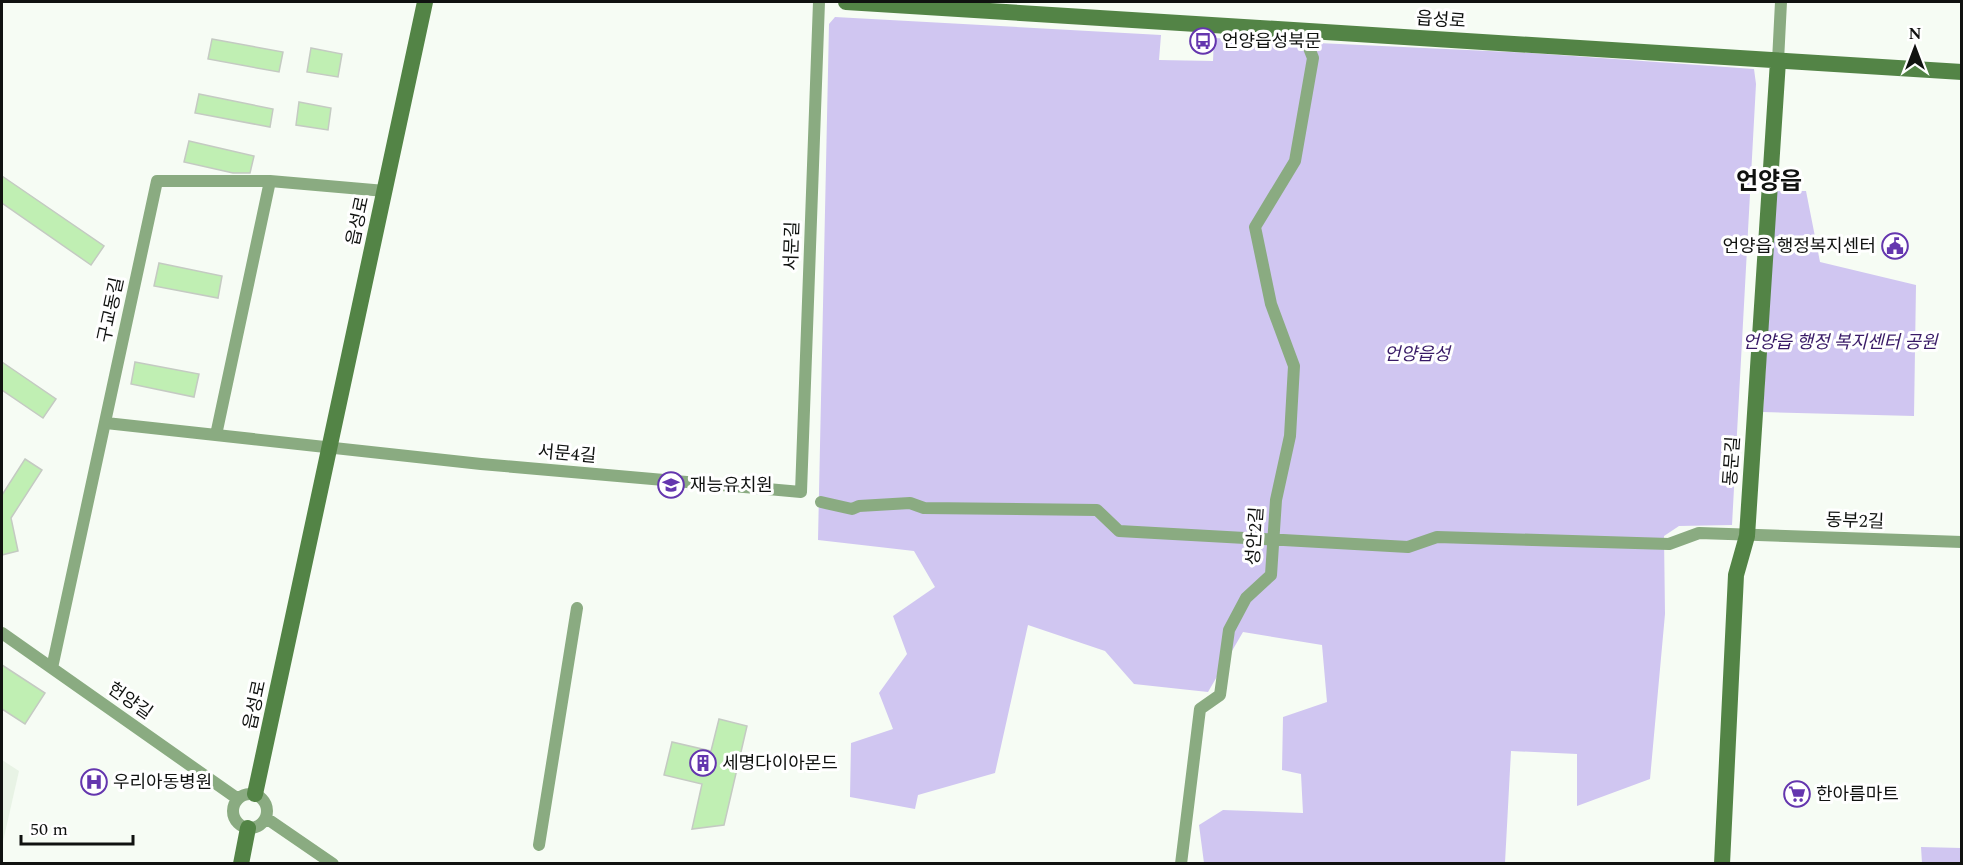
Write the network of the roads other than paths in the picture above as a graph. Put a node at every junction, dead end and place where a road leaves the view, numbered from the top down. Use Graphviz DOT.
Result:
graph roads {
  1 [pos="425,2"];
  2 [pos="819,2"];
  3 [pos="846,2"];
  4 [pos="1780,2"];
  5 [pos="1302,30"];
  6 [pos="1778,61"];
  7 [pos="1962,72"];
  8 [pos="270,181"];
  9 [pos="385,191"];
  10 [pos="106,423"];
  11 [pos="216,435"];
  12 [pos="330,448"];
  13 [pos="801,492"];
  14 [pos="821,502"];
  15 [pos="1747,536"];
  16 [pos="1274,539"];
  17 [pos="1962,542"];
  18 [pos="577,608"];
  19 [pos="2,633"];
  20 [pos="52,668"];
  21 [pos="255,794"];
  22 [pos="238,799"];
  23 [pos="266,819"];
  24 [pos="248,828"];
  25 [pos="538,845"];
  26 [pos="241,864"];
  27 [pos="333,864"];
  28 [pos="1181,864"];
  29 [pos="1722,864"];
  1 -- 9 [label="street, 읍성로"];
  2 -- 13 [label="street, 서문길"];
  3 -- 5 [label="street, 읍성로"];
  4 -- 6 [label="street"];
  5 -- 6 [label="street, 읍성로"];
  5 -- 16 [label="street, 성안2길"];
  6 -- 7 [label="street, 읍성로"];
  6 -- 15 [label="street, 동문길"];
  8 -- 9 [label="street, 구교동길"];
  8 -- 10 [label="street, 구교동길"];
  8 -- 11 [label="street"];
  9 -- 12 [label="street, 읍성로"];
  10 -- 11 [label="street"];
  10 -- 20 [label="street, 구교동길"];
  11 -- 12 [label="street"];
  12 -- 13 [label="street, 서문4길"];
  12 -- 21 [label="street, 읍성로"];
  14 -- 16 [label="street, 동부2길"];
  15 -- 16 [label="street, 동부2길"];
  15 -- 17 [label="street, 동부2길"];
  15 -- 29 [label="street, 동문길"];
  16 -- 28 [label="street, 성안2길"];
  18 -- 25 [label="street"];
  19 -- 20 [label="street, 헌양길"];
  20 -- 22 [label="street, 헌양길"];
  21 -- 22 [label="street"];
  21 -- 23 [label="street"];
  22 -- 24 [label="street"];
  23 -- 24 [label="street"];
  23 -- 27 [label="street"];
  24 -- 26 [label="street"];
}
